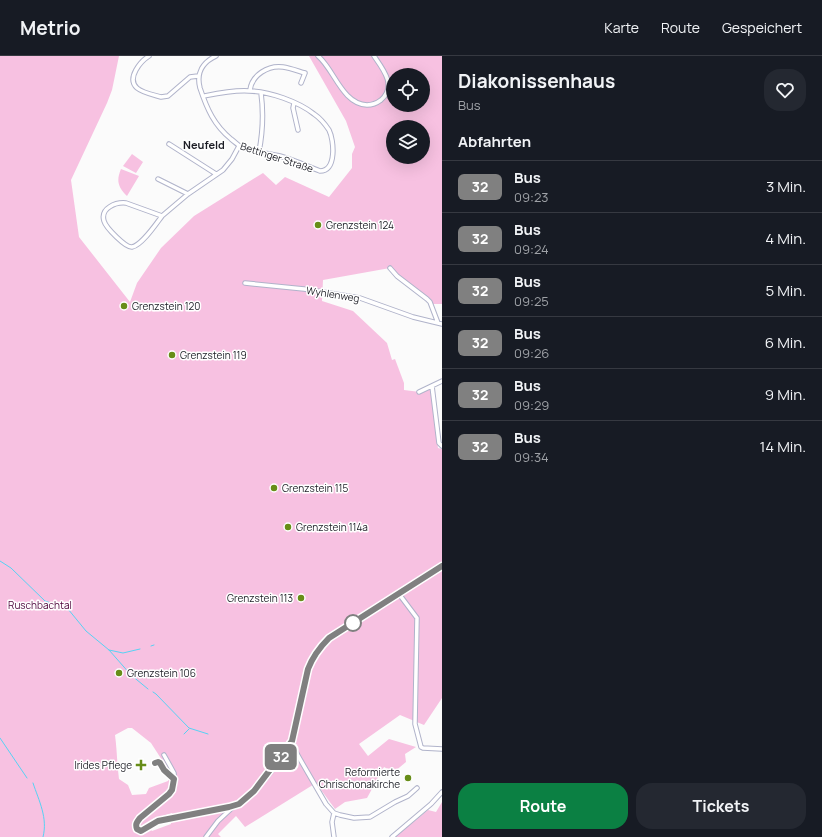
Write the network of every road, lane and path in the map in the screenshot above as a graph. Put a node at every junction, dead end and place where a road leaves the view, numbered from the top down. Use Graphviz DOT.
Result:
graph roads {
  1 [pos="149,56"];
  2 [pos="216,56"];
  3 [pos="318,56"];
  4 [pos="374,56"];
  5 [pos="198,76"];
  6 [pos="301,82"];
  7 [pos="250,90"];
  8 [pos="261,93"];
  9 [pos="204,96"];
  10 [pos="294,103"];
  11 [pos="298,130"];
  12 [pos="169,144"];
  13 [pos="240,146"];
  14 [pos="259,152"];
  15 [pos="216,174"];
  16 [pos="158,179"];
  17 [pos="188,194"];
  18 [pos="162,216"];
  19 [pos="390,268"];
  20 [pos="245,283"];
  21 [pos="440,323"];
  22 [pos="442,381"];
  23 [pos="432,386"];
  24 [pos="419,392"];
  25 [pos="442,446"];
  26 [pos="442,566"];
  27 [pos="399,594"];
  28 [pos="292,741"];
  29 [pos="442,748"];
  30 [pos="164,755"];
  31 [pos="417,788"];
  32 [pos="442,792"];
  33 [pos="235,805"];
  34 [pos="334,813"];
  35 [pos="206,837"];
  36 [pos="334,837"];
  37 [pos="392,837"];
  1 -- 5 [label="street"];
  2 -- 5 [label="street"];
  3 -- 4 [label="street"];
  5 -- 9 [label="street, Bettinger Straße"];
  6 -- 7 [label="street"];
  7 -- 8 [label="street"];
  7 -- 9 [label="street"];
  8 -- 10 [label="street"];
  8 -- 14 [label="street"];
  9 -- 13 [label="street, Bettinger Straße"];
  10 -- 11 [label="street"];
  10 -- 14 [label="street, Bettinger Straße"];
  12 -- 15 [label="street"];
  13 -- 14 [label="street, Bettinger Straße"];
  13 -- 15 [label="street"];
  15 -- 17 [label="street"];
  16 -- 17 [label="street"];
  17 -- 18 [label="street"];
  18 -- 18 [label="street"];
  19 -- 21 [label="street"];
  20 -- 21 [label="street, Wyhlenweg"];
  22 -- 23 [label="street"];
  23 -- 24 [label="street"];
  23 -- 25 [label="street"];
  26 -- 27 [label="street"];
  27 -- 28 [label="street"];
  27 -- 29 [label="street"];
  28 -- 33 [label="street"];
  28 -- 34 [label="street"];
  30 -- 33 [label="street"];
  31 -- 34 [label="street"];
  32 -- 37 [label="street"];
  33 -- 35 [label="street"];
  34 -- 36 [label="street"];
}
